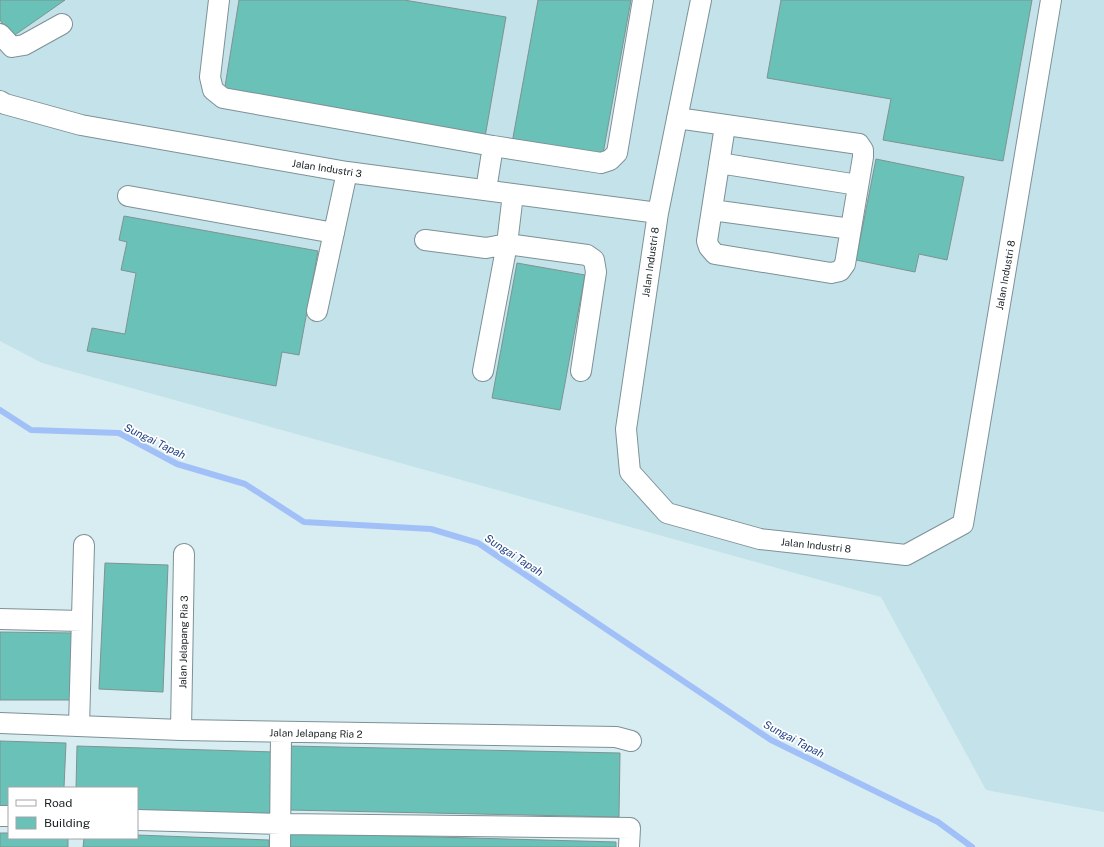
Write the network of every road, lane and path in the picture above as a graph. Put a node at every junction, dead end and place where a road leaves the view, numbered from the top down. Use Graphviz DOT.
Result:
graph roads {
  1 [pos="219,0"];
  2 [pos="642,0"];
  3 [pos="701,0"];
  4 [pos="1052,0"];
  5 [pos="62,24"];
  6 [pos="0,34"];
  7 [pos="0,101"];
  8 [pos="677,118"];
  9 [pos="725,126"];
  10 [pos="493,146"];
  11 [pos="719,163"];
  12 [pos="347,172"];
  13 [pos="858,185"];
  14 [pos="486,190"];
  15 [pos="513,194"];
  16 [pos="128,196"];
  17 [pos="712,210"];
  18 [pos="658,213"];
  19 [pos="851,229"];
  20 [pos="334,233"];
  21 [pos="425,240"];
  22 [pos="507,244"];
  23 [pos="318,311"];
  24 [pos="581,370"];
  25 [pos="483,371"];
  26 [pos="84,545"];
  27 [pos="184,554"];
  28 [pos="0,619"];
  29 [pos="82,621"];
  30 [pos="0,723"];
  31 [pos="79,726"];
  32 [pos="181,730"];
  33 [pos="282,732"];
  34 [pos="631,741"];
  35 [pos="138,820"];
  36 [pos="281,824"];
  37 [pos="630,838"];
  38 [pos="280,847"];
  1 -- 10 [label="street"];
  2 -- 10 [label="street"];
  3 -- 8 [label="street, Jalan Industri 8"];
  4 -- 18 [label="street, Jalan Industri 8"];
  5 -- 6 [label="street"];
  7 -- 12 [label="street, Jalan Industri 3"];
  8 -- 9 [label="street"];
  8 -- 18 [label="street, Jalan Industri 8"];
  9 -- 11 [label="street"];
  9 -- 13 [label="street"];
  10 -- 14 [label="street"];
  11 -- 13 [label="street"];
  11 -- 17 [label="street"];
  12 -- 14 [label="street, Jalan Industri 3"];
  12 -- 20 [label="street"];
  13 -- 19 [label="street"];
  14 -- 15 [label="street, Jalan Industri 3"];
  15 -- 18 [label="street, Jalan Industri 3"];
  15 -- 22 [label="street"];
  16 -- 20 [label="street"];
  17 -- 19 [label="street"];
  17 -- 19 [label="street"];
  20 -- 23 [label="street"];
  21 -- 22 [label="street"];
  22 -- 24 [label="street"];
  22 -- 25 [label="street"];
  26 -- 29 [label="street"];
  27 -- 32 [label="street, Jalan Jelapang Ria 3"];
  28 -- 29 [label="street"];
  29 -- 31 [label="street"];
  30 -- 31 [label="street, Jalan Jelapang Ria 2"];
  31 -- 32 [label="street, Jalan Jelapang Ria 2"];
  32 -- 33 [label="street, Jalan Jelapang Ria 2"];
  33 -- 34 [label="street, Jalan Jelapang Ria 2"];
  33 -- 36 [label="street"];
  35 -- 36 [label="street"];
  36 -- 37 [label="street"];
  36 -- 38 [label="street"];
}
